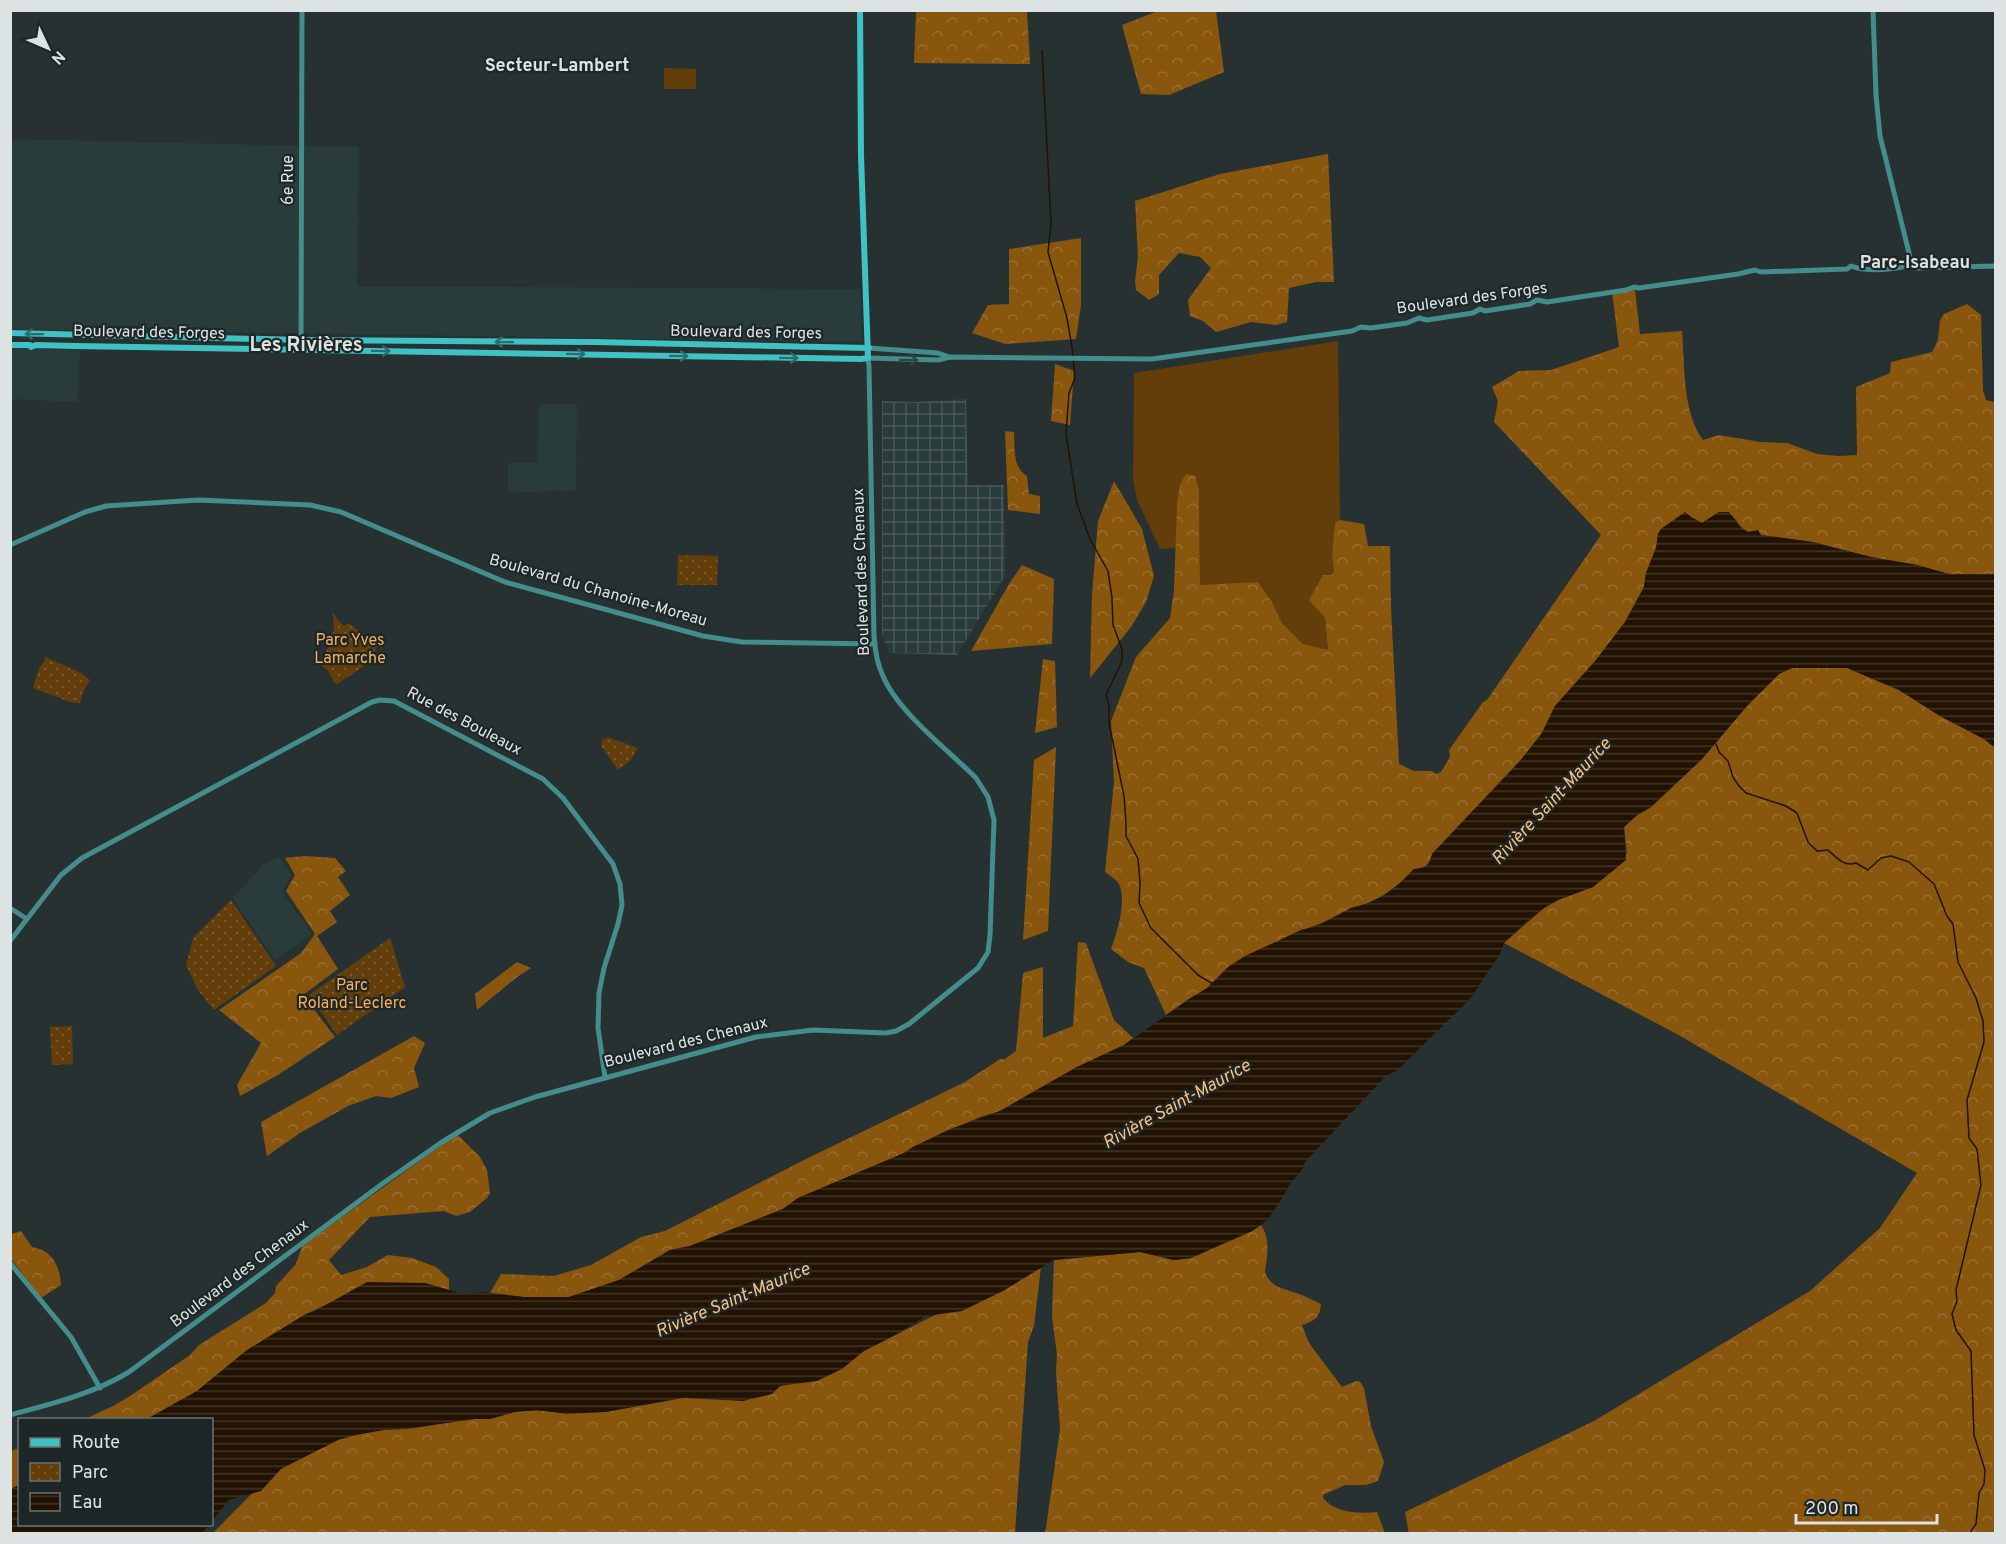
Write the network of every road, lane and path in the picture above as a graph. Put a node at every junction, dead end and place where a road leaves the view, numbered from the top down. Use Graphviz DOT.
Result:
graph roads {
  1 [pos="302,10"];
  2 [pos="860,10"];
  3 [pos="1873,10"];
  4 [pos="1912,265"];
  5 [pos="1995,266"];
  6 [pos="10,333"];
  7 [pos="302,340"];
  8 [pos="540,342"];
  9 [pos="10,345"];
  10 [pos="869,348"];
  11 [pos="302,350"];
  12 [pos="540,353"];
  13 [pos="950,357"];
  14 [pos="868,358"];
  15 [pos="10,545"];
  16 [pos="875,644"];
  17 [pos="10,908"];
  18 [pos="27,919"];
  19 [pos="10,941"];
  20 [pos="605,1077"];
  21 [pos="10,1263"];
  22 [pos="100,1388"];
  23 [pos="10,1415"];
  1 -- 7 [label="street, 6e Rue"];
  2 -- 10 [label="main road, Boulevard des Chenaux"];
  3 -- 4 [label="street"];
  4 -- 5 [label="street, Boulevard des Forges"];
  4 -- 13 [label="street, Boulevard des Forges"];
  7 -- 6 [label="main road, Boulevard des Forges, one-way"];
  8 -- 7 [label="main road, Boulevard des Forges, one-way"];
  7 -- 11 [label="street, 6e Rue"];
  8 -- 10 [label="main road, Boulevard des Forges"];
  8 -- 12 [label="street"];
  9 -- 11 [label="main road, Boulevard des Forges"];
  10 -- 13 [label="street, Boulevard des Forges"];
  10 -- 14 [label="main road, Boulevard des Chenaux"];
  11 -- 12 [label="main road, Boulevard des Forges, one-way"];
  12 -- 14 [label="main road, Boulevard des Forges, one-way"];
  14 -- 13 [label="street, Boulevard des Forges, one-way"];
  14 -- 16 [label="street, Boulevard des Chenaux"];
  15 -- 16 [label="street, Boulevard du Chanoine-Moreau"];
  16 -- 20 [label="street, Boulevard des Chenaux"];
  17 -- 18 [label="street"];
  18 -- 19 [label="street, Rue des Bouleaux"];
  18 -- 20 [label="street, Rue des Bouleaux"];
  20 -- 22 [label="street, Boulevard des Chenaux"];
  21 -- 22 [label="street"];
  22 -- 23 [label="street, Boulevard des Chenaux"];
}
